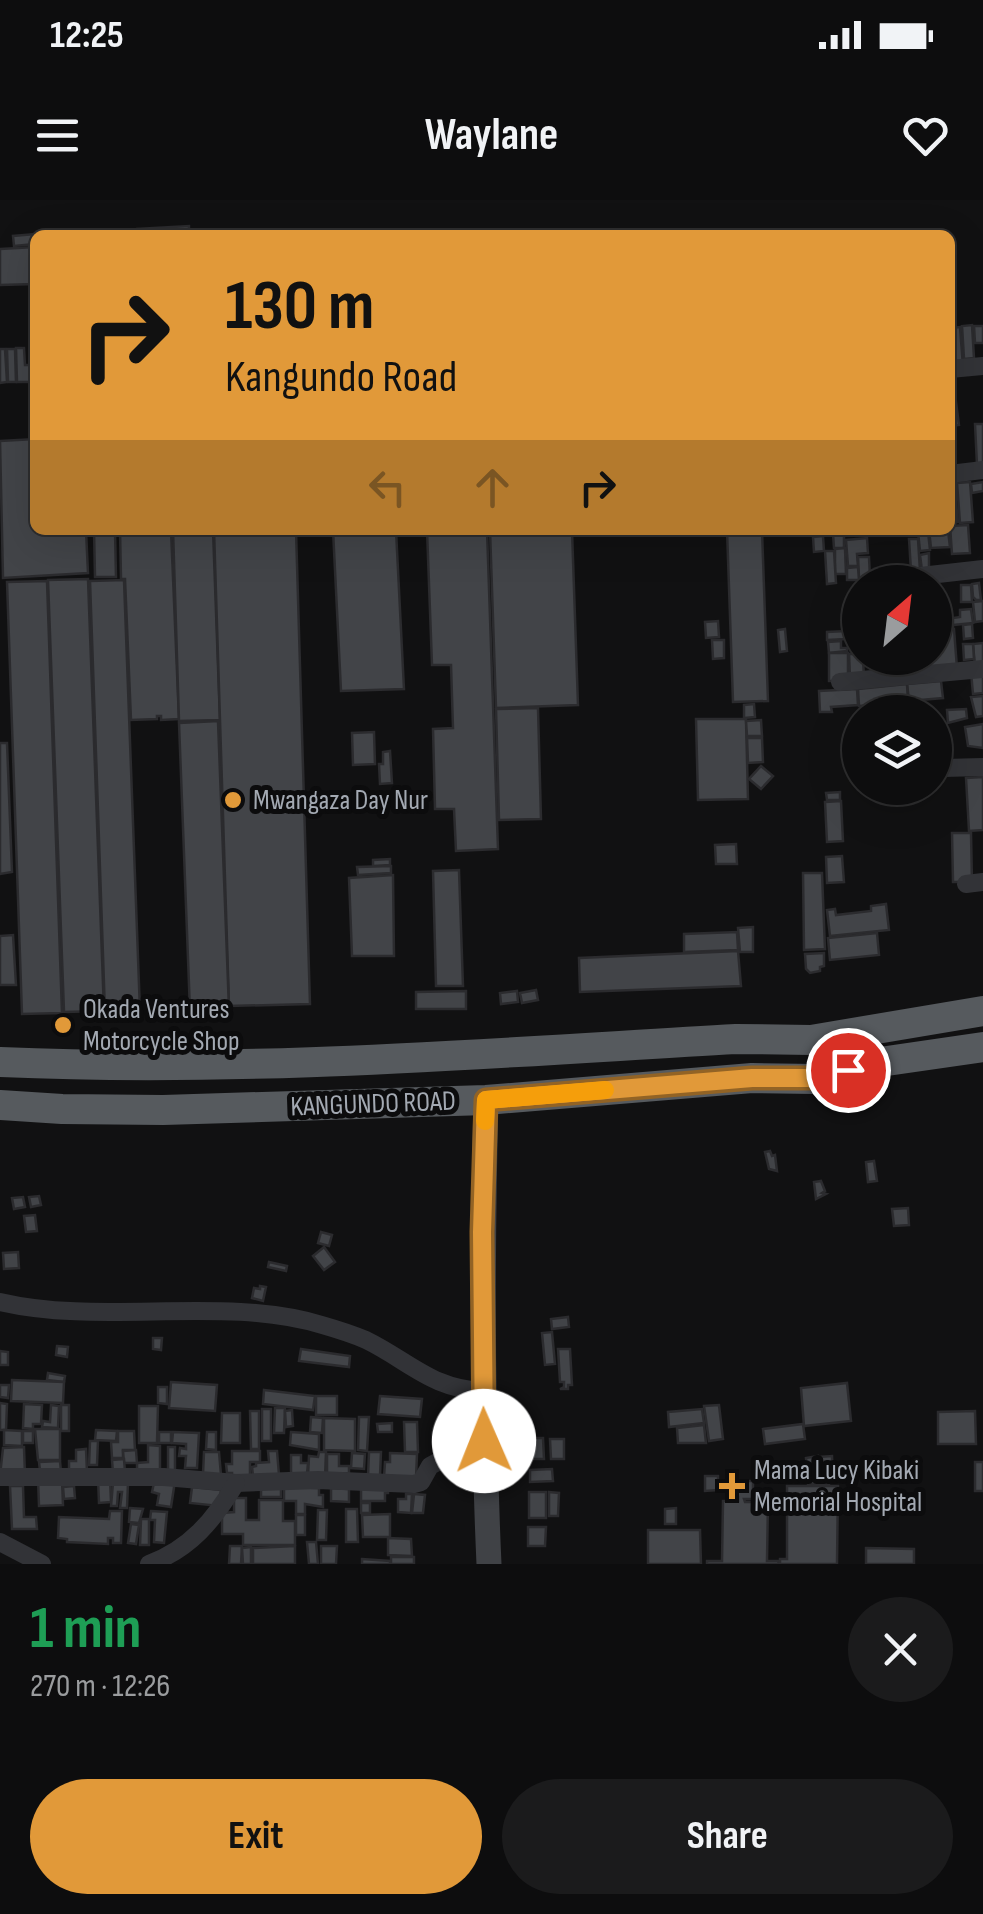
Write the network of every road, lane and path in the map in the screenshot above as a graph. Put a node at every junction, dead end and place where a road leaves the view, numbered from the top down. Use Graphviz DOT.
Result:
graph roads {
  1 [pos="983,366"];
  2 [pos="955,369"];
  3 [pos="983,470"];
  4 [pos="955,473"];
  5 [pos="983,569"];
  6 [pos="952,572"];
  7 [pos="983,668"];
  8 [pos="840,682"];
  9 [pos="983,767"];
  10 [pos="952,768"];
  11 [pos="983,1011"];
  12 [pos="983,1047"];
  13 [pos="0,1062"];
  14 [pos="486,1100"];
  15 [pos="0,1105"];
  16 [pos="0,1302"];
  17 [pos="484,1391"];
  18 [pos="484,1462"];
  19 [pos="0,1477"];
  20 [pos="236,1483"];
  21 [pos="0,1542"];
  22 [pos="42,1564"];
  23 [pos="149,1564"];
  24 [pos="488,1564"];
  1 -- 2 [label="street"];
  3 -- 4 [label="street"];
  5 -- 6 [label="street"];
  7 -- 8 [label="street"];
  9 -- 10 [label="street"];
  11 -- 13 [label="highway, KANGUNDO ROAD"];
  12 -- 14 [label="highway, KANGUNDO ROAD"];
  14 -- 15 [label="highway, KANGUNDO ROAD"];
  14 -- 17 [label="main road"];
  16 -- 17 [label="street"];
  17 -- 18 [label="main road"];
  18 -- 20 [label="street"];
  18 -- 24 [label="main road"];
  19 -- 20 [label="street"];
  20 -- 23 [label="street"];
  21 -- 22 [label="street"];
}
